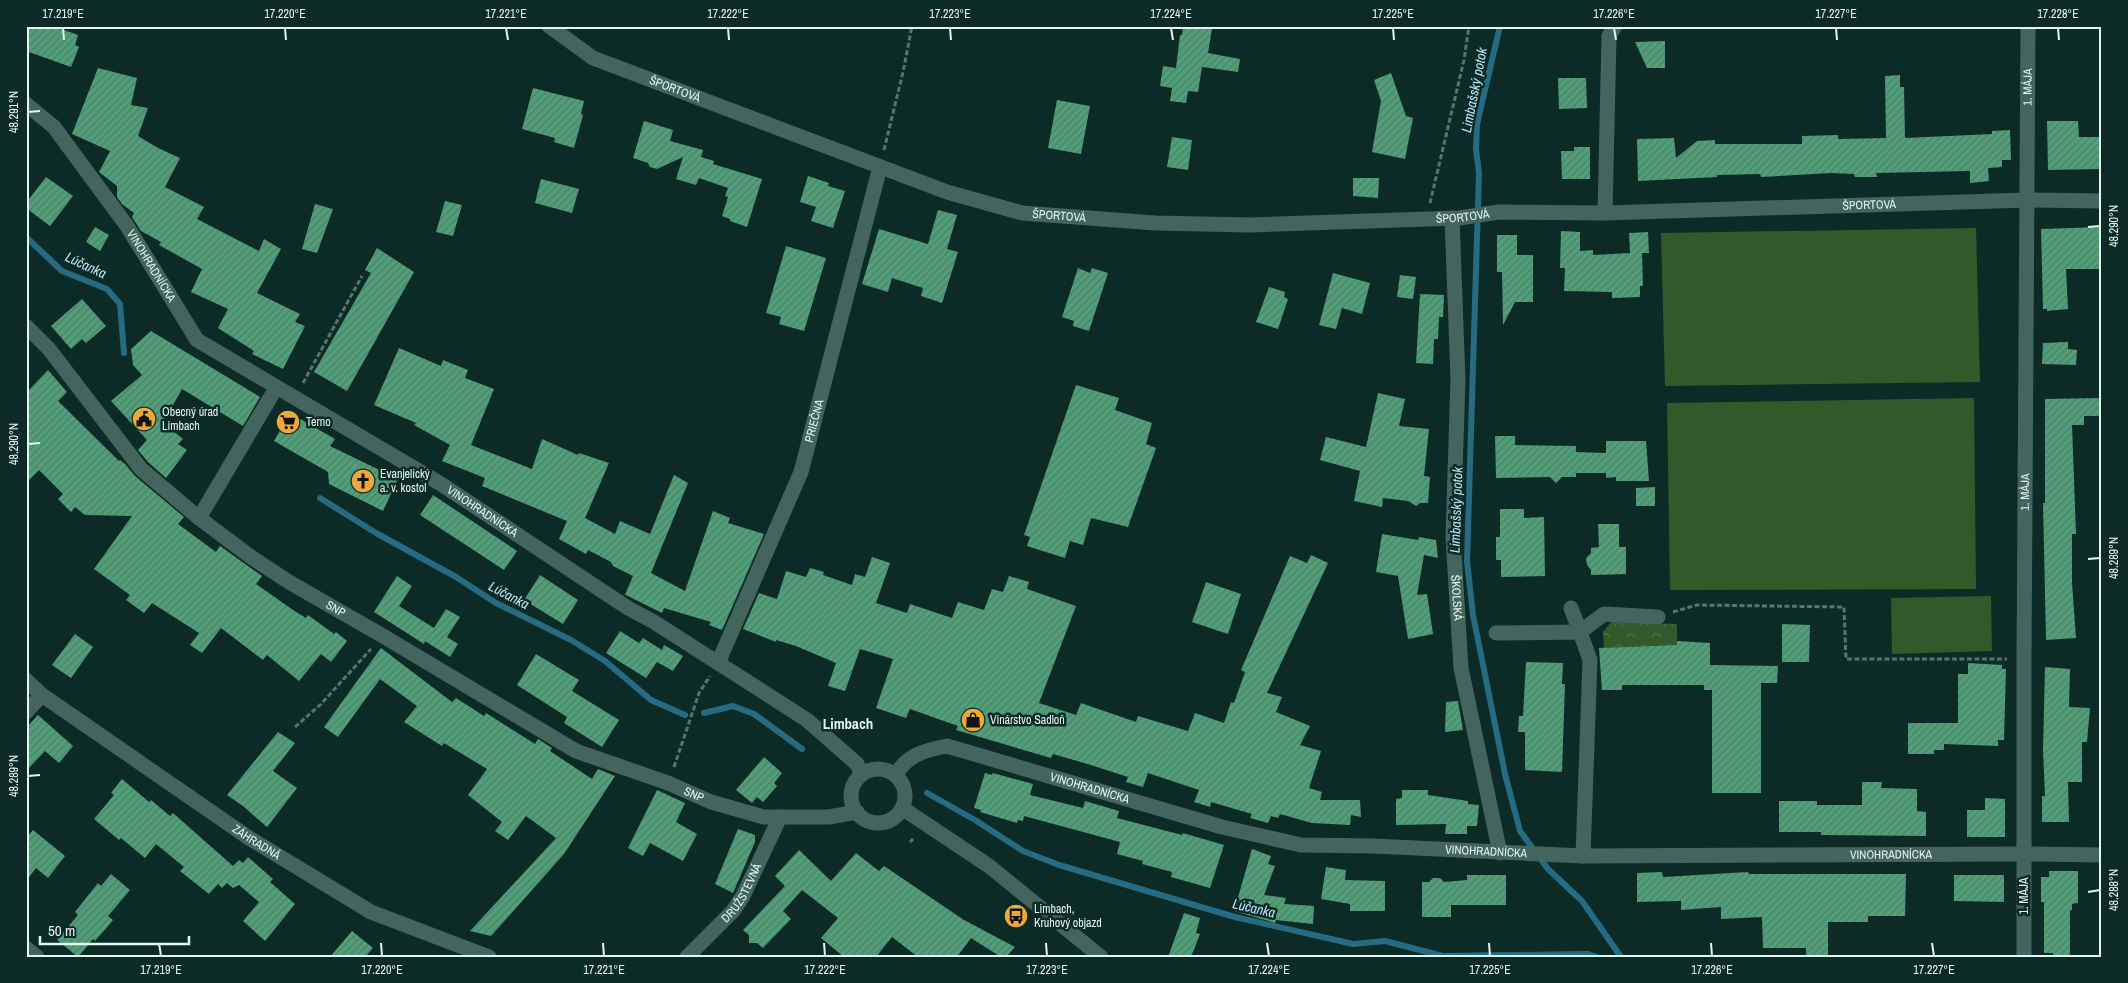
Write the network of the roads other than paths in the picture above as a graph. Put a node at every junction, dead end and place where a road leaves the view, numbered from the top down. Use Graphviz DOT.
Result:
graph roads {
  1 [pos="549,26"];
  2 [pos="1615,26"];
  3 [pos="2028,26"];
  4 [pos="26,104"];
  5 [pos="880,167"];
  6 [pos="2027,200"];
  7 [pos="2102,202"];
  8 [pos="1605,213"];
  9 [pos="1456,218"];
  10 [pos="26,326"];
  11 [pos="276,388"];
  12 [pos="199,518"];
  13 [pos="1571,608"];
  14 [pos="1658,617"];
  15 [pos="1580,632"];
  16 [pos="1496,633"];
  17 [pos="718,663"];
  18 [pos="26,680"];
  19 [pos="42,695"];
  20 [pos="26,712"];
  21 [pos="862,774"];
  22 [pos="896,776"];
  23 [pos="902,808"];
  24 [pos="857,812"];
  25 [pos="780,817"];
  26 [pos="1500,853"];
  27 [pos="2024,854"];
  28 [pos="2102,855"];
  29 [pos="1583,856"];
  30 [pos="26,948"];
  31 [pos="37,957"];
  32 [pos="489,957"];
  33 [pos="687,957"];
  34 [pos="1101,957"];
  35 [pos="2024,957"];
  1 -- 5 [label="street, ŠPORTOVÁ"];
  2 -- 8 [label="street"];
  3 -- 6 [label="street, 1. MÁJA"];
  4 -- 11 [label="street, VINOHRADNÍCKA"];
  5 -- 9 [label="street, ŠPORTOVÁ"];
  5 -- 17 [label="street, PRIEČNA"];
  6 -- 7 [label="street, ŠPORTOVÁ"];
  6 -- 8 [label="street, ŠPORTOVÁ"];
  6 -- 27 [label="street, 1. MÁJA"];
  8 -- 9 [label="street, ŠPORTOVÁ"];
  9 -- 26 [label="street, ŠKOLSKÁ"];
  10 -- 12 [label="street, SNP"];
  11 -- 12 [label="street"];
  11 -- 17 [label="street, VINOHRADNÍCKA"];
  12 -- 25 [label="street, SNP"];
  13 -- 15 [label="street"];
  14 -- 15 [label="street"];
  15 -- 16 [label="street"];
  15 -- 29 [label="street"];
  17 -- 21 [label="street, VINOHRADNÍCKA"];
  18 -- 19 [label="street, ZÁHRADNÁ"];
  19 -- 20 [label="street"];
  19 -- 32 [label="street, ZÁHRADNÁ"];
  21 -- 22 [label="street"];
  21 -- 24 [label="street"];
  22 -- 23 [label="street"];
  22 -- 26 [label="street, VINOHRADNÍCKA"];
  23 -- 24 [label="street"];
  23 -- 34 [label="street"];
  24 -- 25 [label="street, SNP"];
  25 -- 33 [label="street, DRUŽSTEVNÁ"];
  26 -- 29 [label="street, VINOHRADNÍCKA"];
  27 -- 28 [label="street, VINOHRADNÍCKA"];
  27 -- 29 [label="street, VINOHRADNÍCKA"];
  27 -- 35 [label="street, 1. MÁJA"];
  30 -- 31 [label="street"];
}
